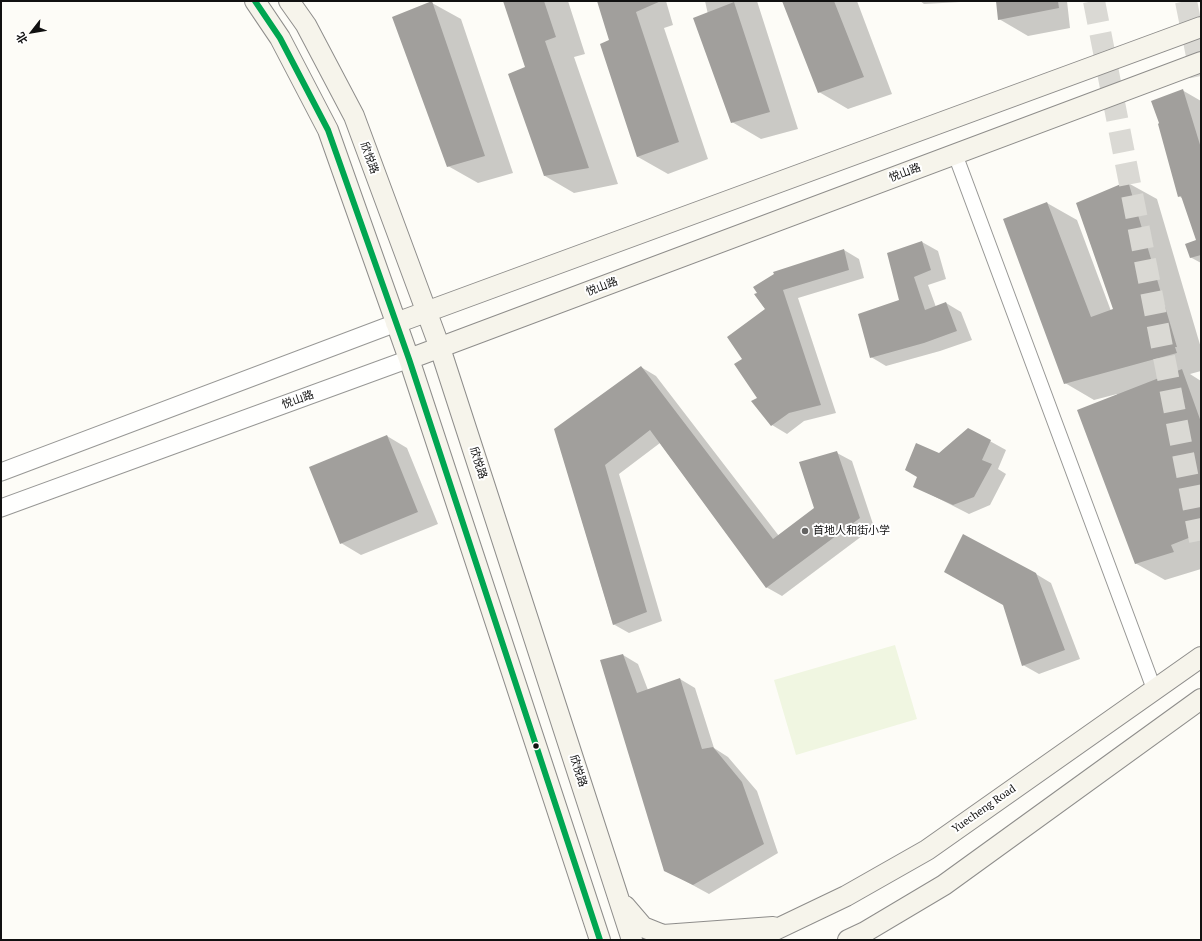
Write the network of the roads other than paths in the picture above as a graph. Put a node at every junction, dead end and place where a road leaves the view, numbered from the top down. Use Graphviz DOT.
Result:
graph roads {
  1 [pos="255,1"];
  2 [pos="289,1"];
  3 [pos="1201,27"];
  4 [pos="1201,62"];
  5 [pos="956,154"];
  6 [pos="426,312"];
  7 [pos="396,323"];
  8 [pos="440,348"];
  9 [pos="409,359"];
  10 [pos="1,472"];
  11 [pos="1,508"];
  12 [pos="1201,657"];
  13 [pos="1154,689"];
  14 [pos="1201,699"];
  15 [pos="620,900"];
  16 [pos="785,926"];
  17 [pos="600,940"];
  18 [pos="632,940"];
  19 [pos="754,940"];
  20 [pos="848,940"];
  1 -- 7 [label="main road"];
  2 -- 6 [label="main road, 欣悦路"];
  3 -- 6 [label="main road"];
  4 -- 5 [label="main road, 悦山路"];
  5 -- 8 [label="main road, 悦山路"];
  5 -- 13 [label="street"];
  6 -- 7 [label="main road"];
  6 -- 8 [label="main road, 欣悦路"];
  7 -- 9 [label="main road"];
  7 -- 10 [label="street"];
  8 -- 9 [label="main road, 悦山路"];
  8 -- 15 [label="main road, 欣悦路"];
  9 -- 11 [label="street, 悦山路"];
  9 -- 17 [label="main road"];
  12 -- 13 [label="main road, Yuecheng Road"];
  13 -- 16 [label="main road, Yuecheng Road"];
  14 -- 20 [label="main road"];
  15 -- 16 [label="main road"];
  15 -- 18 [label="main road, 欣悦路"];
  16 -- 19 [label="main road, Yuecheng Road"];
}
